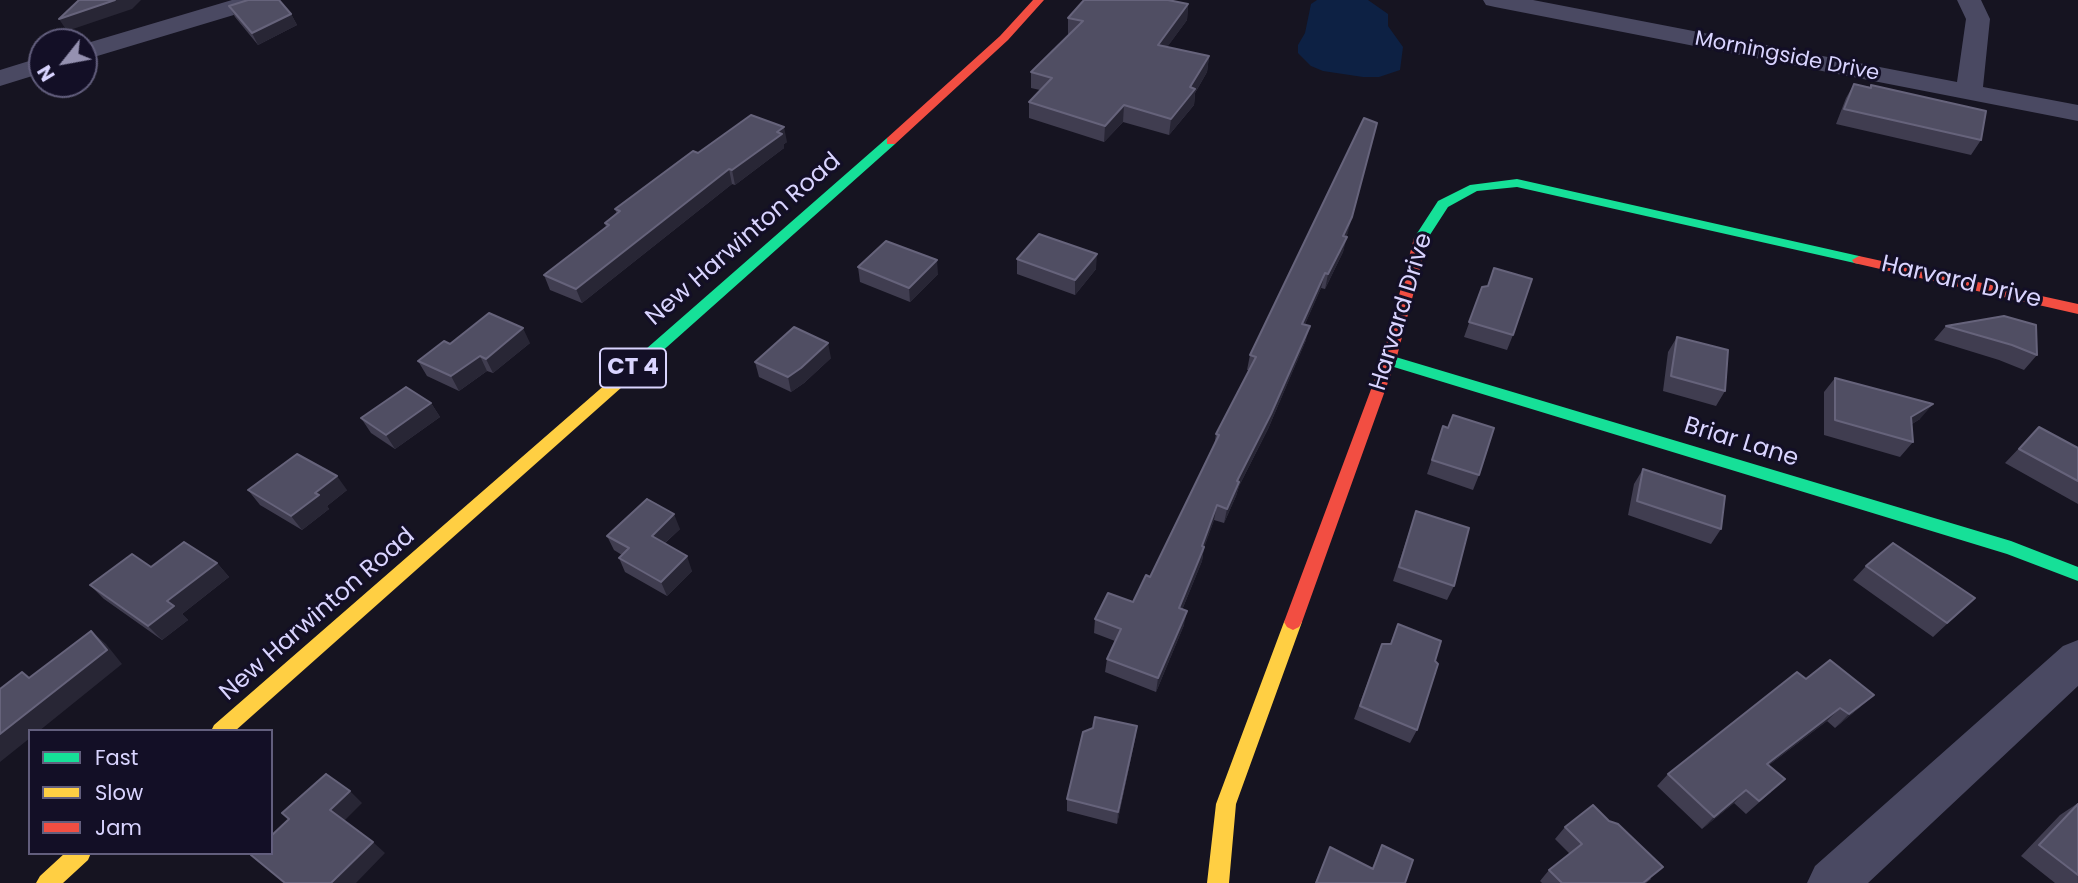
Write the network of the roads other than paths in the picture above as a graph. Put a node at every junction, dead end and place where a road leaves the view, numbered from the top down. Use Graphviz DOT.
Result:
graph roads {
  1 [pos="258,0"];
  2 [pos="1039,0"];
  3 [pos="1495,0"];
  4 [pos="1969,0"];
  5 [pos="98,48"];
  6 [pos="28,69"];
  7 [pos="0,78"];
  8 [pos="1969,92"];
  9 [pos="2078,113"];
  10 [pos="2078,309"];
  11 [pos="1389,360"];
  12 [pos="2078,573"];
  13 [pos="2078,659"];
  14 [pos="223,729"];
  15 [pos="79,855"];
  16 [pos="47,883"];
  17 [pos="1218,883"];
  18 [pos="1832,883"];
  1 -- 5 [label="street"];
  2 -- 14 [label="street, New Harwinton Road / CT 4"];
  3 -- 8 [label="street, Morningside Drive"];
  4 -- 8 [label="street"];
  6 -- 7 [label="street"];
  8 -- 9 [label="street, Morningside Drive"];
  10 -- 11 [label="street, Harvard Drive"];
  11 -- 12 [label="street, Briar Lane"];
  11 -- 17 [label="street, Harvard Drive"];
  13 -- 18 [label="street"];
  15 -- 16 [label="street"];
}
